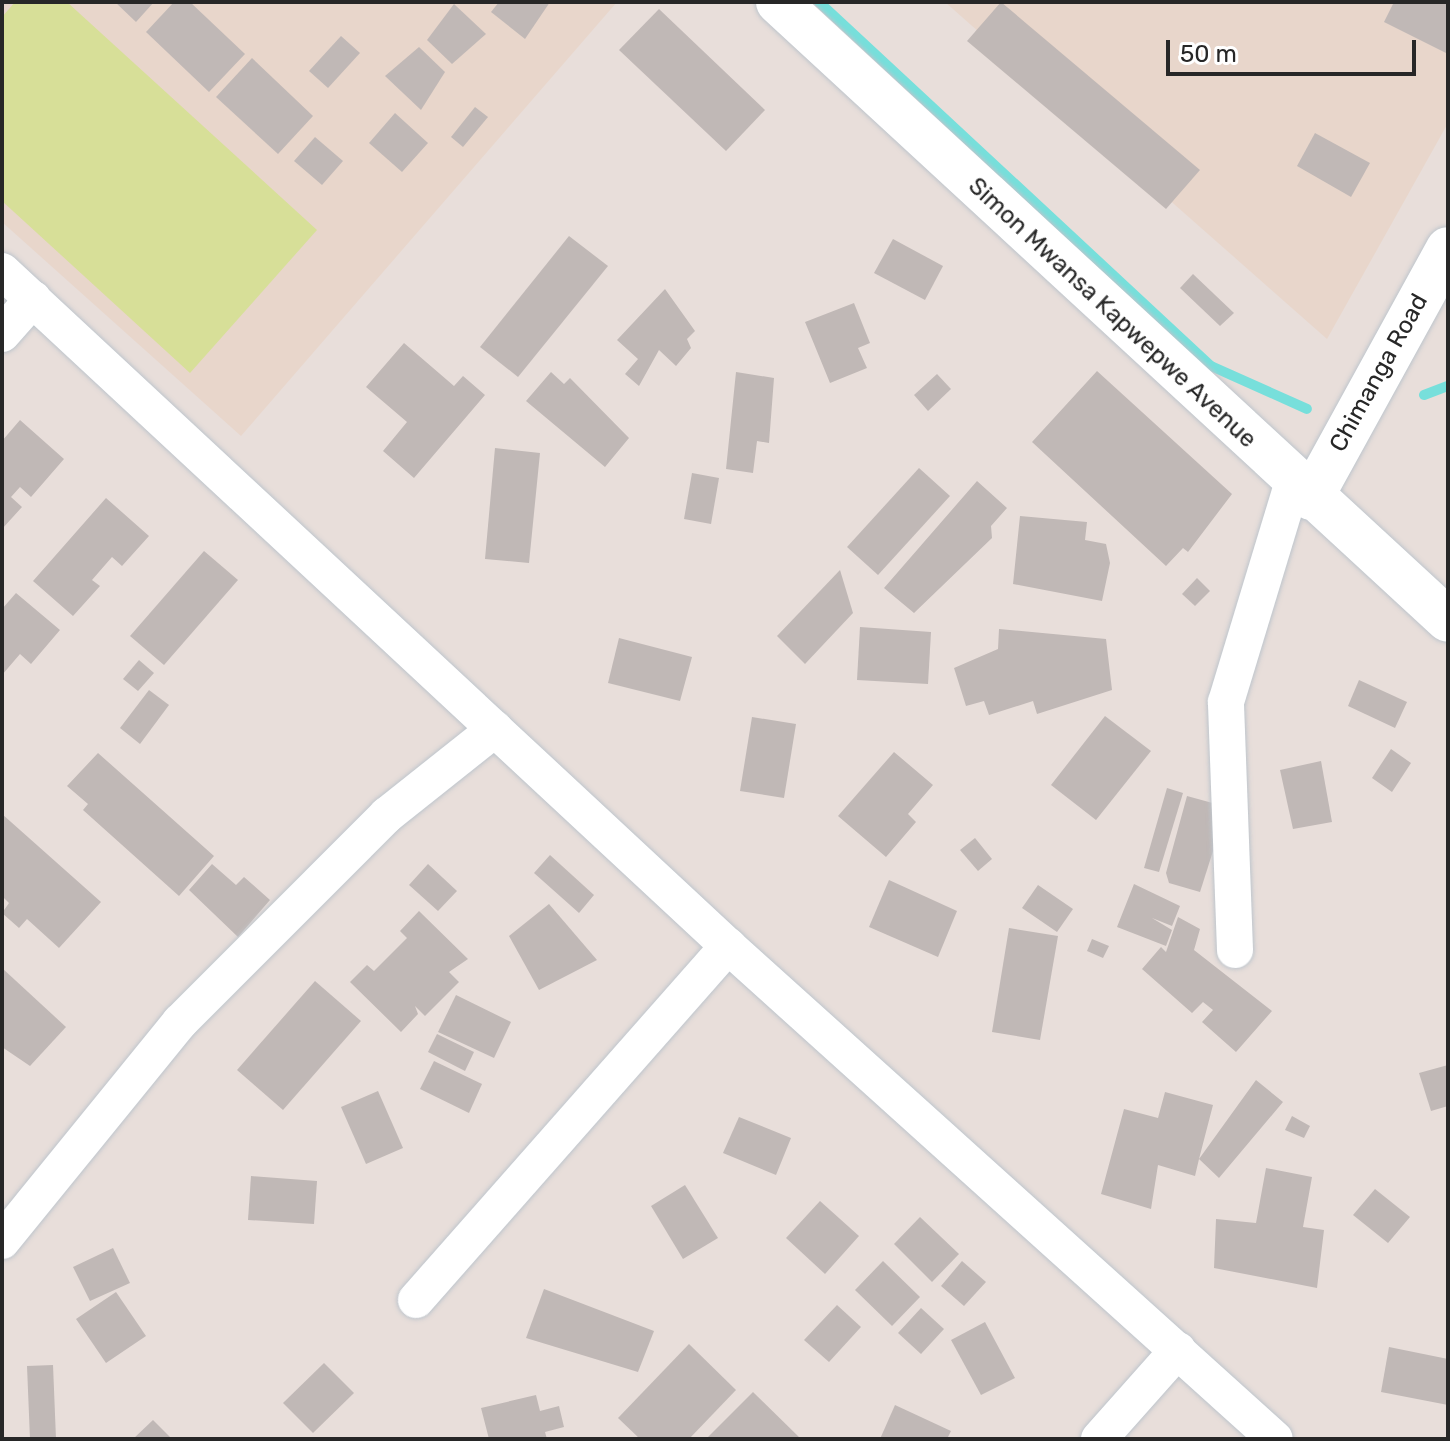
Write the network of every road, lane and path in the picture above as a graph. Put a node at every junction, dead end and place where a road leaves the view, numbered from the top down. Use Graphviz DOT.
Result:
graph roads {
  1 [pos="778,2"];
  2 [pos="1448,249"];
  3 [pos="2,271"];
  4 [pos="33,299"];
  5 [pos="2,334"];
  6 [pos="1302,490"];
  7 [pos="1448,620"];
  8 [pos="495,729"];
  9 [pos="728,946"];
  10 [pos="1235,950"];
  11 [pos="2,1241"];
  12 [pos="416,1300"];
  13 [pos="1178,1350"];
  14 [pos="1099,1439"];
  15 [pos="1275,1439"];
  1 -- 6 [label="main road, Simon Mwansa Kapwepwe Avenue"];
  2 -- 6 [label="main road, Chimanga Road"];
  3 -- 4 [label="street"];
  4 -- 5 [label="street"];
  4 -- 8 [label="street"];
  6 -- 7 [label="main road, Simon Mwansa Kapwepwe Avenue"];
  6 -- 10 [label="street"];
  8 -- 9 [label="street"];
  8 -- 11 [label="street"];
  9 -- 12 [label="street"];
  9 -- 13 [label="street"];
  13 -- 14 [label="street"];
  13 -- 15 [label="street"];
}
